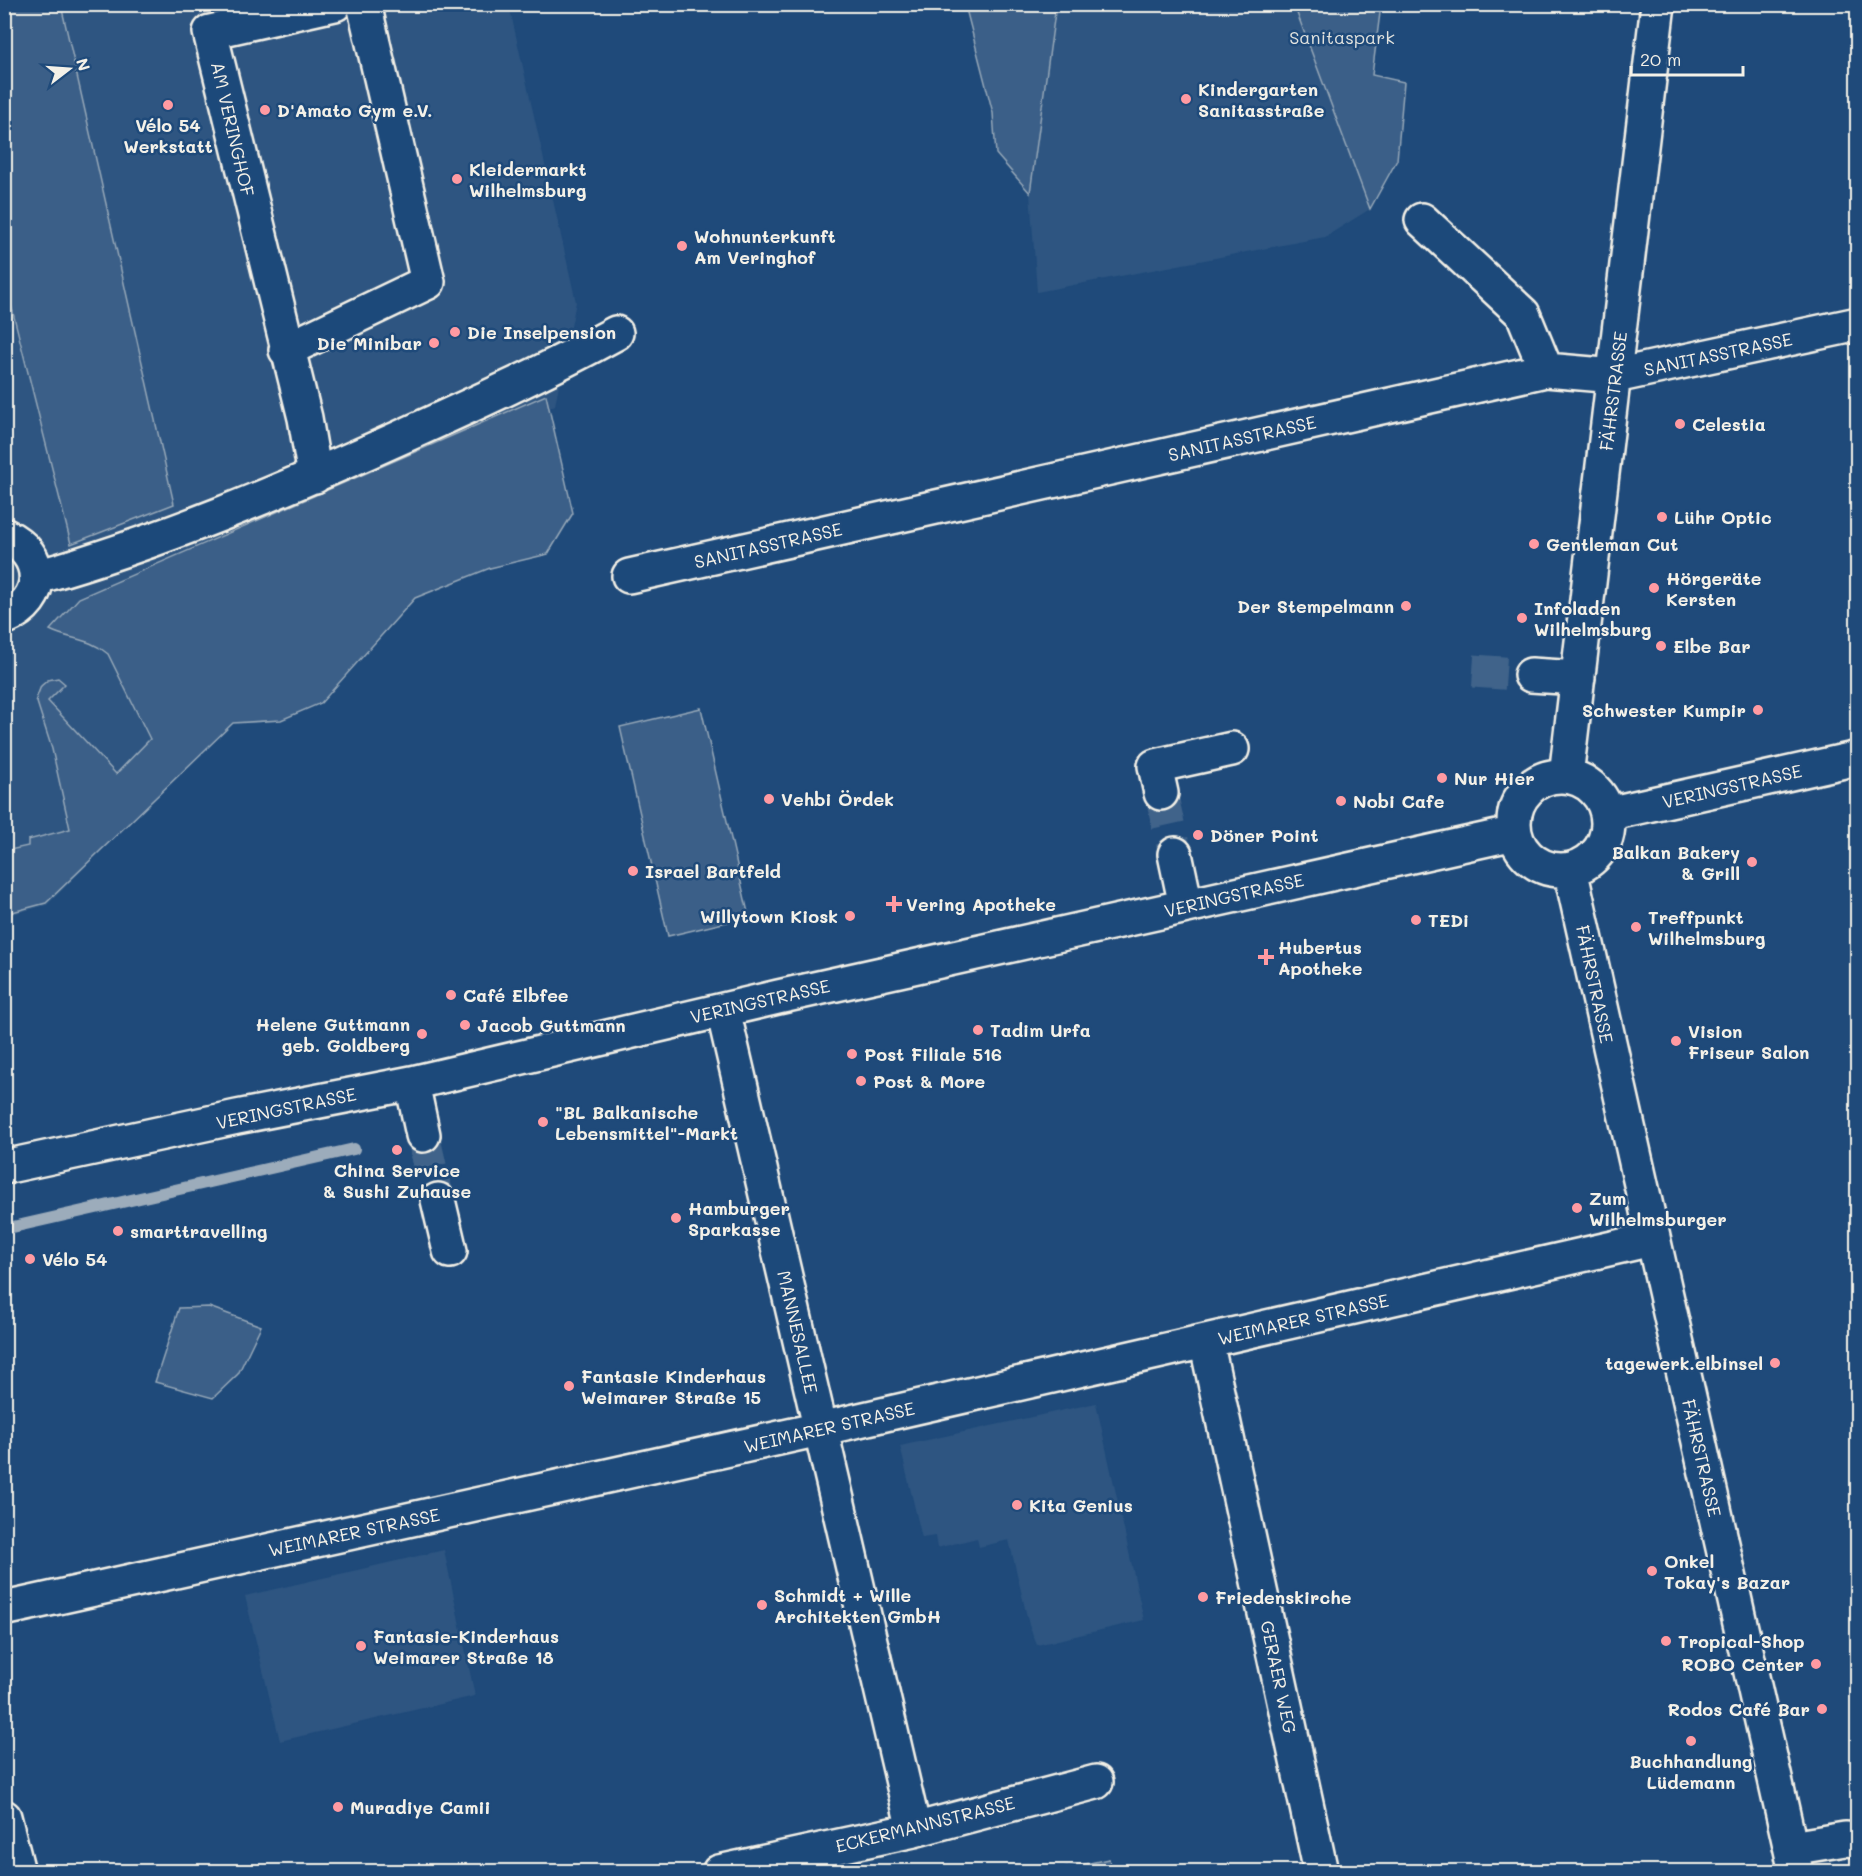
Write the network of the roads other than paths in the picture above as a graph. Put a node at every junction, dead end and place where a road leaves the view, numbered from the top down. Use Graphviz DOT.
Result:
graph roads {
  1 [pos="335,4"];
  2 [pos="364,4"];
  3 [pos="1659,5"];
  4 [pos="1422,219"];
  5 [pos="1857,324"];
  6 [pos="616,333"];
  7 [pos="286,350"];
  8 [pos="1546,370"];
  9 [pos="1615,376"];
  10 [pos="315,476"];
  11 [pos="4,535"];
  12 [pos="628,576"];
  13 [pos="37,577"];
  14 [pos="4,618"];
  15 [pos="1531,675"];
  16 [pos="1578,678"];
  17 [pos="1232,749"];
  18 [pos="1857,758"];
  19 [pos="1566,776"];
  20 [pos="1161,793"];
  21 [pos="1607,814"];
  22 [pos="1515,833"];
  23 [pos="1175,854"];
  24 [pos="1570,869"];
  25 [pos="1186,906"];
  26 [pos="723,1010"];
  27 [pos="412,1083"];
  28 [pos="423,1135"];
  29 [pos="4,1167"];
  30 [pos="438,1200"];
  31 [pos="1652,1239"];
  32 [pos="450,1251"];
  33 [pos="1206,1341"];
  34 [pos="820,1429"];
  35 [pos="4,1609"];
  36 [pos="1096,1782"];
  37 [pos="4,1817"];
  38 [pos="914,1830"];
  39 [pos="1857,1840"];
  40 [pos="1794,1860"];
  41 [pos="18,1872"];
  42 [pos="719,1872"];
  43 [pos="1321,1872"];
  1 -- 7 [label="street, AM VERINGHOF"];
  2 -- 7 [label="street"];
  3 -- 9 [label="street, FÄHRSTRASSE"];
  4 -- 8 [label="street"];
  5 -- 9 [label="street, SANITASSTRASSE"];
  6 -- 10 [label="street"];
  7 -- 10 [label="street, AM VERINGHOF"];
  8 -- 9 [label="street, SANITASSTRASSE"];
  8 -- 12 [label="street, SANITASSTRASSE"];
  9 -- 16 [label="street, FÄHRSTRASSE"];
  10 -- 13 [label="street"];
  11 -- 13 [label="street"];
  13 -- 14 [label="street"];
  15 -- 16 [label="street"];
  16 -- 19 [label="street, FÄHRSTRASSE"];
  17 -- 20 [label="street"];
  18 -- 21 [label="street, VERINGSTRASSE"];
  19 -- 21 [label="street"];
  19 -- 22 [label="street"];
  21 -- 24 [label="street"];
  22 -- 24 [label="street"];
  22 -- 25 [label="street, VERINGSTRASSE"];
  23 -- 25 [label="street"];
  24 -- 31 [label="street, FÄHRSTRASSE"];
  25 -- 26 [label="street, VERINGSTRASSE"];
  26 -- 27 [label="street, VERINGSTRASSE"];
  26 -- 34 [label="street, MANNESALLEE"];
  27 -- 28 [label="street"];
  27 -- 29 [label="street, VERINGSTRASSE"];
  30 -- 32 [label="street"];
  31 -- 33 [label="street, WEIMARER STRASSE"];
  31 -- 40 [label="street, FÄHRSTRASSE"];
  33 -- 34 [label="street, WEIMARER STRASSE"];
  33 -- 43 [label="street, GERAER WEG"];
  34 -- 35 [label="street, WEIMARER STRASSE"];
  34 -- 38 [label="street, MANNESALLEE"];
  36 -- 38 [label="street, ECKERMANNSTRASSE"];
  37 -- 41 [label="street"];
  38 -- 42 [label="street, ECKERMANNSTRASSE"];
  39 -- 40 [label="street"];
}
